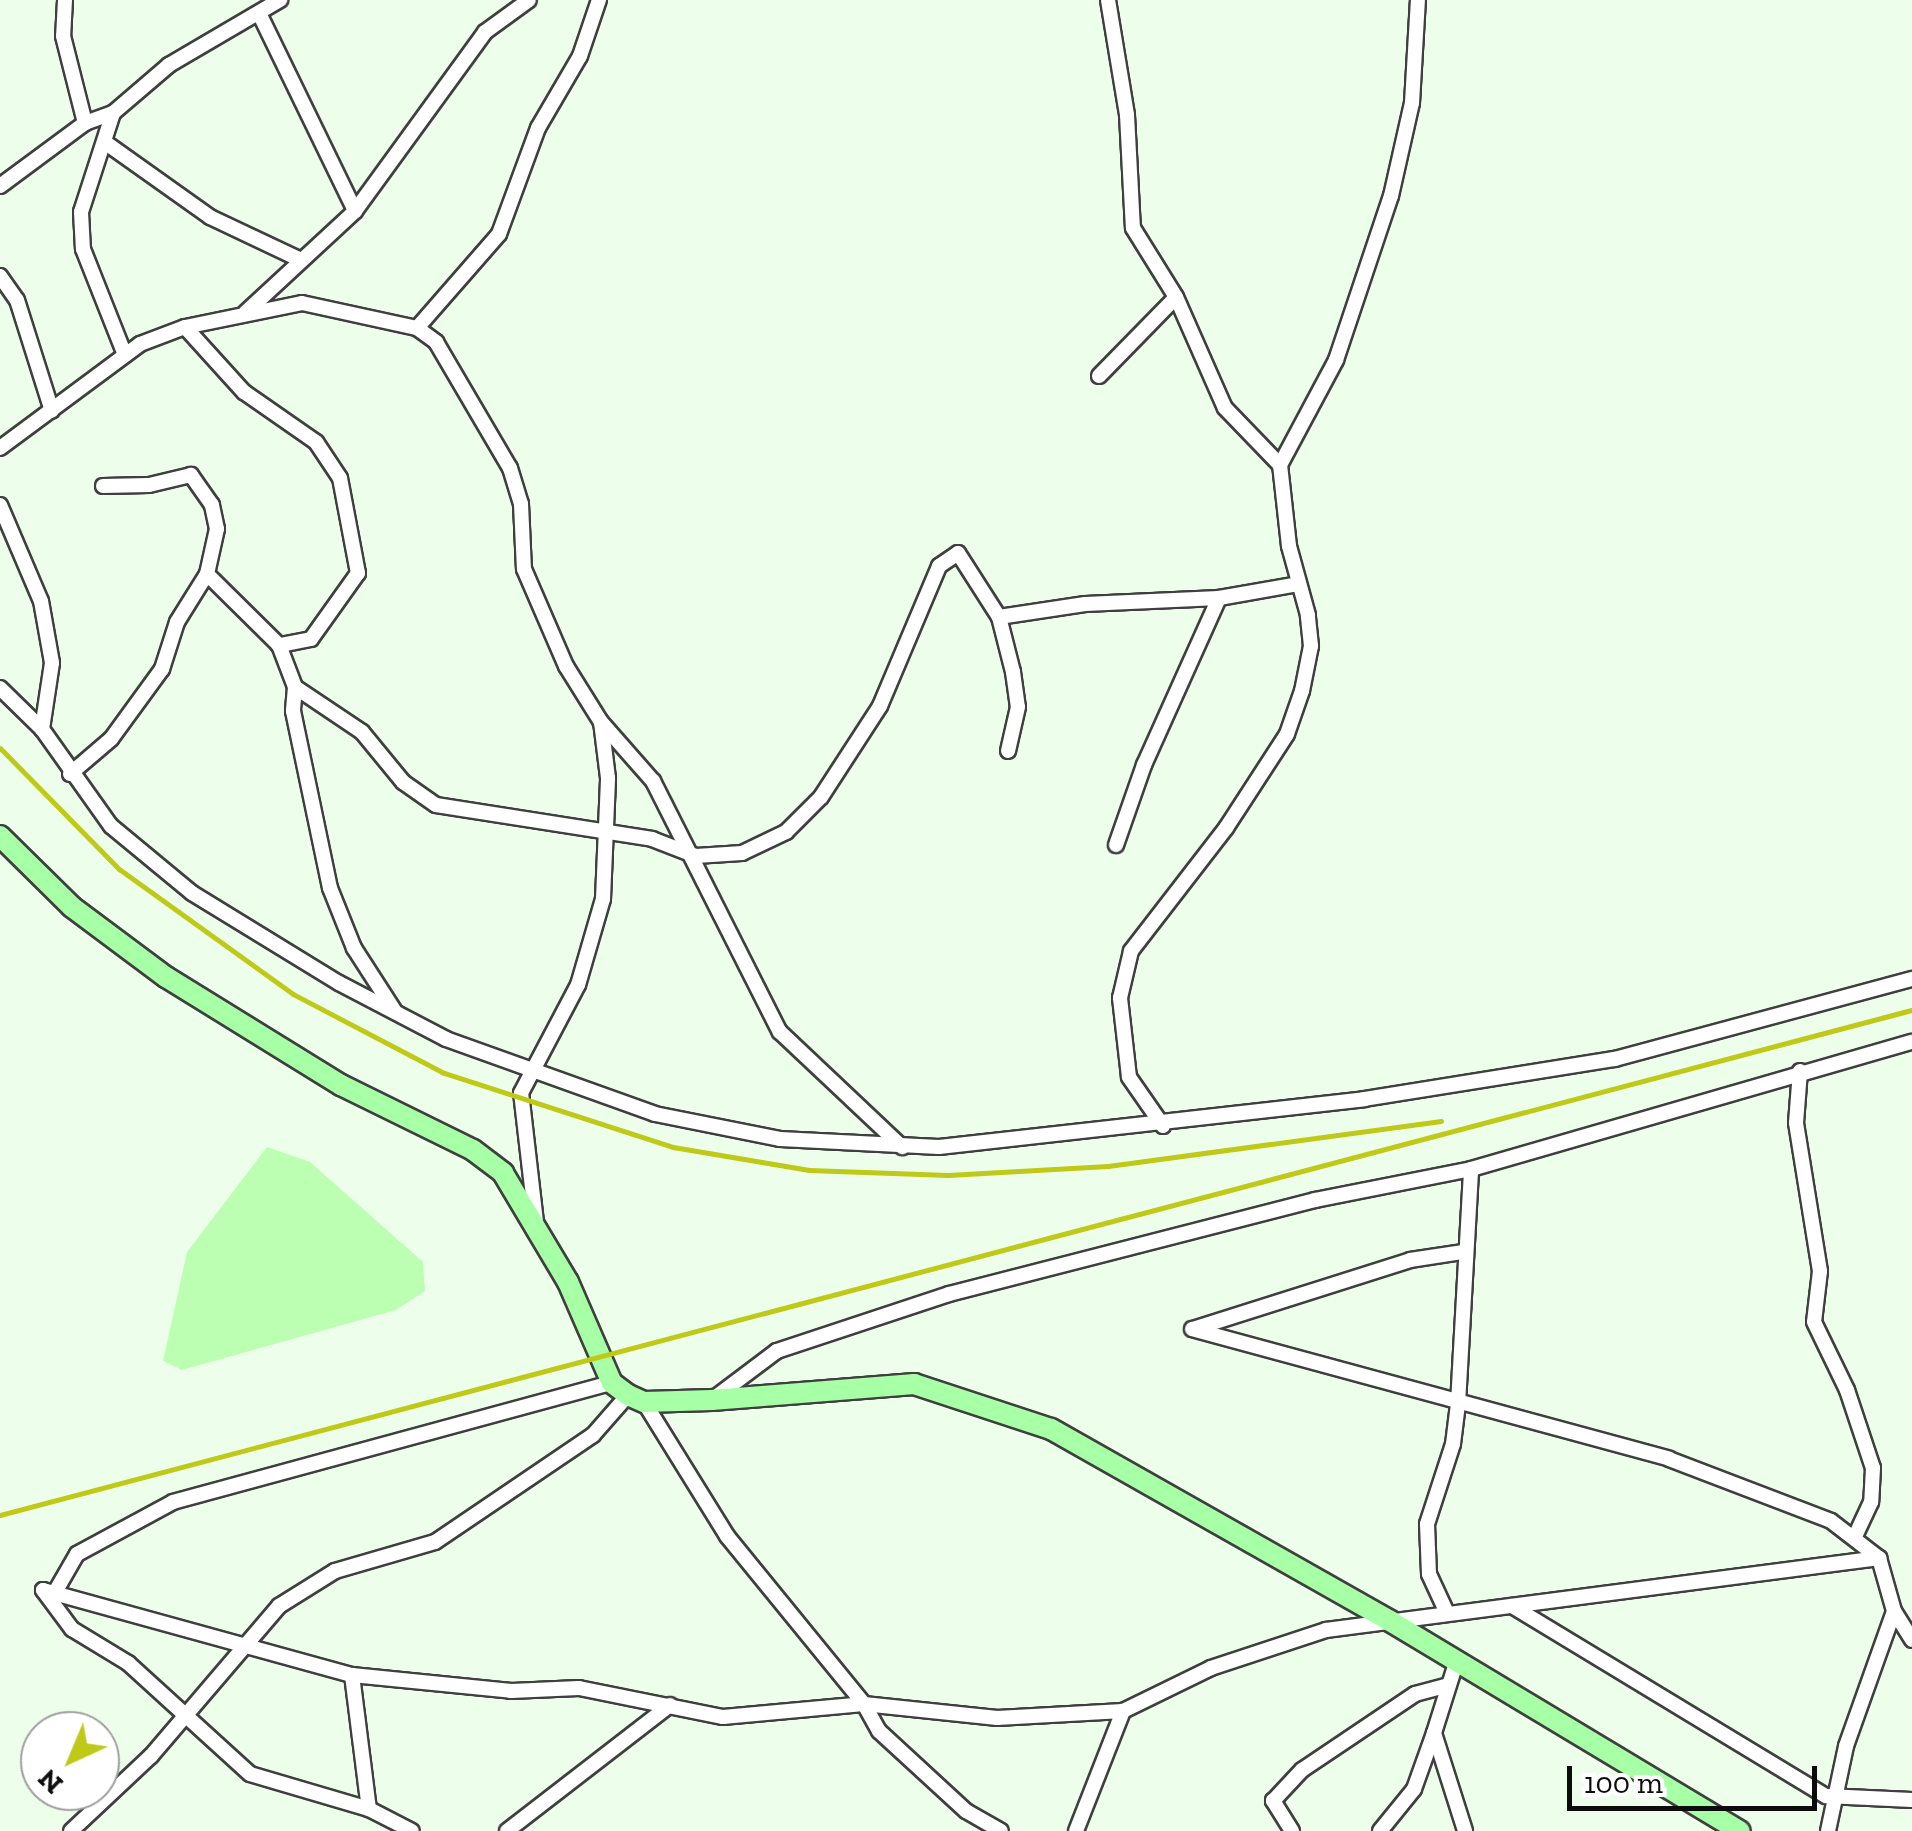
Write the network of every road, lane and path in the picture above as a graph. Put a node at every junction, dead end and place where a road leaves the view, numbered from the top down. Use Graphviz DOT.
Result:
graph roads {
  1 [pos="65,0"];
  2 [pos="280,0"];
  3 [pos="528,0"];
  4 [pos="599,0"];
  5 [pos="1108,0"];
  6 [pos="1418,0"];
  7 [pos="256,7"];
  8 [pos="113,113"];
  9 [pos="86,123"];
  10 [pos="106,143"];
  11 [pos="0,186"];
  12 [pos="355,211"];
  13 [pos="299,259"];
  14 [pos="0,276"];
  15 [pos="1176,297"];
  16 [pos="244,313"];
  17 [pos="185,327"];
  18 [pos="417,328"];
  19 [pos="124,356"];
  20 [pos="1098,376"];
  21 [pos="52,411"];
  22 [pos="0,448"];
  23 [pos="1280,465"];
  24 [pos="104,486"];
  25 [pos="0,505"];
  26 [pos="207,574"];
  27 [pos="1298,584"];
  28 [pos="1220,598"];
  29 [pos="999,617"];
  30 [pos="279,645"];
  31 [pos="295,687"];
  32 [pos="0,688"];
  33 [pos="601,722"];
  34 [pos="42,729"];
  35 [pos="1008,751"];
  36 [pos="70,774"];
  37 [pos="606,834"];
  38 [pos="0,836"];
  39 [pos="1116,846"];
  40 [pos="696,856"];
  41 [pos="1912,979"];
  42 [pos="395,1012"];
  43 [pos="1912,1042"];
  44 [pos="532,1070"];
  45 [pos="1800,1071"];
  46 [pos="1163,1126"];
  47 [pos="902,1147"];
  48 [pos="1471,1169"];
  49 [pos="536,1222"];
  50 [pos="1463,1252"];
  51 [pos="628,1393"];
  52 [pos="712,1400"];
  53 [pos="1458,1404"];
  54 [pos="1855,1537"];
  55 [pos="1880,1558"];
  56 [pos="54,1594"];
  57 [pos="1511,1606"];
  58 [pos="1894,1611"];
  59 [pos="1447,1614"];
  60 [pos="1390,1620"];
  61 [pos="1912,1640"];
  62 [pos="247,1642"];
  63 [pos="1456,1660"];
  64 [pos="352,1675"];
  65 [pos="1449,1685"];
  66 [pos="864,1704"];
  67 [pos="670,1705"];
  68 [pos="1123,1711"];
  69 [pos="182,1713"];
  70 [pos="1434,1733"];
  71 [pos="1837,1799"];
  72 [pos="1912,1800"];
  73 [pos="369,1809"];
  74 [pos="70,1831"];
  75 [pos="412,1831"];
  76 [pos="506,1831"];
  77 [pos="1002,1831"];
  78 [pos="1076,1831"];
  79 [pos="1292,1831"];
  80 [pos="1380,1831"];
  81 [pos="1465,1831"];
  82 [pos="1740,1831"];
  83 [pos="1828,1831"];
  1 -- 9 [label="street"];
  2 -- 7 [label="street"];
  3 -- 12 [label="street"];
  4 -- 18 [label="street"];
  5 -- 15 [label="street"];
  6 -- 23 [label="street"];
  7 -- 8 [label="street"];
  7 -- 12 [label="street"];
  8 -- 9 [label="street"];
  8 -- 10 [label="street"];
  9 -- 11 [label="street"];
  10 -- 13 [label="street"];
  10 -- 19 [label="street"];
  12 -- 13 [label="street"];
  13 -- 16 [label="street"];
  14 -- 21 [label="street"];
  15 -- 20 [label="street"];
  15 -- 23 [label="street"];
  16 -- 17 [label="street"];
  16 -- 18 [label="street"];
  17 -- 19 [label="street"];
  17 -- 30 [label="street"];
  18 -- 33 [label="street"];
  19 -- 21 [label="street"];
  21 -- 22 [label="street"];
  23 -- 27 [label="street"];
  24 -- 26 [label="street"];
  25 -- 34 [label="street"];
  26 -- 30 [label="street"];
  26 -- 36 [label="street"];
  27 -- 28 [label="street"];
  27 -- 46 [label="street"];
  28 -- 29 [label="street"];
  28 -- 39 [label="street"];
  29 -- 35 [label="street"];
  29 -- 40 [label="street"];
  30 -- 31 [label="street"];
  31 -- 37 [label="street"];
  31 -- 42 [label="street"];
  32 -- 34 [label="street"];
  33 -- 37 [label="street"];
  33 -- 40 [label="street"];
  34 -- 36 [label="street"];
  36 -- 42 [label="street"];
  37 -- 40 [label="street"];
  37 -- 44 [label="street"];
  38 -- 49 [label="street"];
  40 -- 47 [label="street"];
  41 -- 46 [label="street"];
  42 -- 44 [label="street"];
  43 -- 45 [label="street"];
  44 -- 47 [label="street"];
  44 -- 49 [label="street"];
  45 -- 48 [label="street"];
  45 -- 54 [label="street"];
  46 -- 47 [label="street"];
  48 -- 50 [label="street"];
  48 -- 52 [label="street"];
  49 -- 51 [label="street"];
  50 -- 53 [label="street"];
  50 -- 53 [label="street"];
  51 -- 52 [label="street"];
  51 -- 56 [label="street"];
  51 -- 62 [label="street"];
  51 -- 66 [label="street"];
  52 -- 60 [label="street"];
  53 -- 54 [label="street"];
  53 -- 59 [label="street"];
  54 -- 55 [label="street"];
  55 -- 57 [label="street"];
  55 -- 58 [label="street"];
  56 -- 62 [label="street"];
  56 -- 69 [label="street"];
  57 -- 59 [label="street"];
  57 -- 71 [label="street"];
  58 -- 61 [label="street"];
  58 -- 71 [label="street"];
  59 -- 60 [label="street"];
  60 -- 63 [label="street"];
  60 -- 68 [label="street"];
  62 -- 64 [label="street"];
  62 -- 69 [label="street"];
  63 -- 65 [label="street"];
  63 -- 82 [label="street"];
  64 -- 67 [label="street"];
  64 -- 73 [label="street"];
  65 -- 70 [label="street"];
  65 -- 79 [label="street"];
  66 -- 67 [label="street"];
  66 -- 68 [label="street"];
  66 -- 77 [label="street"];
  67 -- 76 [label="street"];
  68 -- 78 [label="street"];
  69 -- 73 [label="street"];
  69 -- 74 [label="street"];
  70 -- 80 [label="street"];
  70 -- 81 [label="street"];
  71 -- 72 [label="street"];
  71 -- 83 [label="street"];
  73 -- 75 [label="street"];
}
